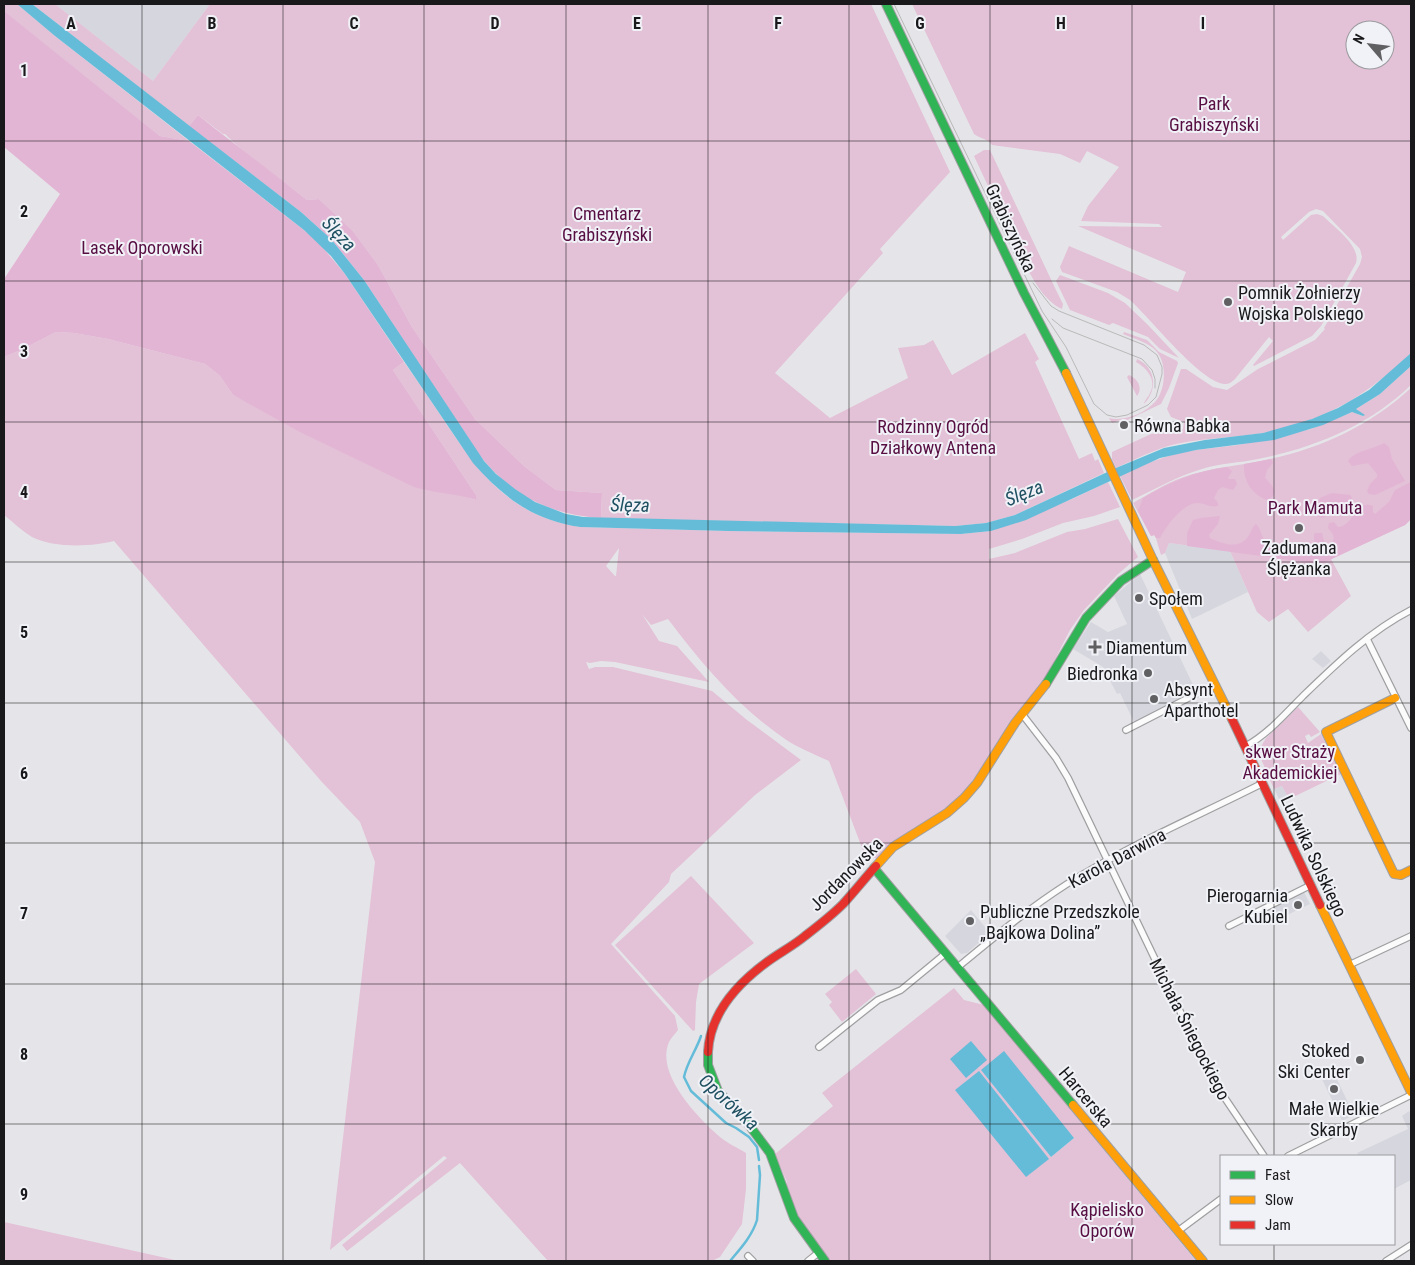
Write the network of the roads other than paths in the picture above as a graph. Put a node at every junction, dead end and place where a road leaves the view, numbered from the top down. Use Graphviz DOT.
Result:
graph roads {
  1 [pos="886,4"];
  2 [pos="1123,498"];
  3 [pos="1152,560"];
  4 [pos="1411,610"];
  5 [pos="1368,639"];
  6 [pos="1204,690"];
  7 [pos="1395,698"];
  8 [pos="1022,714"];
  9 [pos="1411,728"];
  10 [pos="1126,730"];
  11 [pos="1246,746"];
  12 [pos="1263,783"];
  13 [pos="1108,860"];
  14 [pos="874,868"];
  15 [pos="1411,870"];
  16 [pos="1311,885"];
  17 [pos="1229,926"];
  18 [pos="1411,936"];
  19 [pos="946,954"];
  20 [pos="1349,965"];
  21 [pos="958,967"];
  22 [pos="818,1047"];
  23 [pos="1411,1094"];
  24 [pos="1263,1155"];
  25 [pos="1290,1155"];
  26 [pos="1220,1201"];
  27 [pos="1178,1231"];
  28 [pos="1411,1245"];
  29 [pos="818,1253"];
  30 [pos="748,1256"];
  31 [pos="754,1261"];
  32 [pos="808,1261"];
  33 [pos="825,1261"];
  34 [pos="1202,1261"];
  35 [pos="1386,1261"];
  1 -- 2 [label="street, Grabiszyńska"];
  2 -- 3 [label="street, Ludwika Solskiego"];
  3 -- 8 [label="street, Jordanowska"];
  3 -- 11 [label="street, Ludwika Solskiego"];
  4 -- 5 [label="street"];
  5 -- 7 [label="street"];
  5 -- 11 [label="street"];
  6 -- 10 [label="street"];
  7 -- 9 [label="street"];
  7 -- 15 [label="street"];
  8 -- 13 [label="street, Michała Śniegockiego"];
  8 -- 14 [label="street, Jordanowska"];
  11 -- 12 [label="street, Ludwika Solskiego"];
  12 -- 13 [label="street, Karola Darwina"];
  12 -- 16 [label="street, Ludwika Solskiego"];
  13 -- 21 [label="street, Karola Darwina"];
  13 -- 24 [label="street, Michała Śniegockiego"];
  14 -- 19 [label="street, Harcerska"];
  14 -- 29 [label="street, Jordanowska"];
  16 -- 17 [label="street"];
  16 -- 20 [label="street, Ludwika Solskiego"];
  18 -- 20 [label="street"];
  19 -- 21 [label="street, Harcerska"];
  19 -- 22 [label="street"];
  20 -- 23 [label="street, Ludwika Solskiego"];
  21 -- 27 [label="street, Harcerska"];
  23 -- 25 [label="street"];
  26 -- 27 [label="street"];
  27 -- 34 [label="street, Harcerska"];
  28 -- 35 [label="street"];
  29 -- 32 [label="street"];
  29 -- 33 [label="street, Jordanowska"];
  30 -- 31 [label="street"];
}
